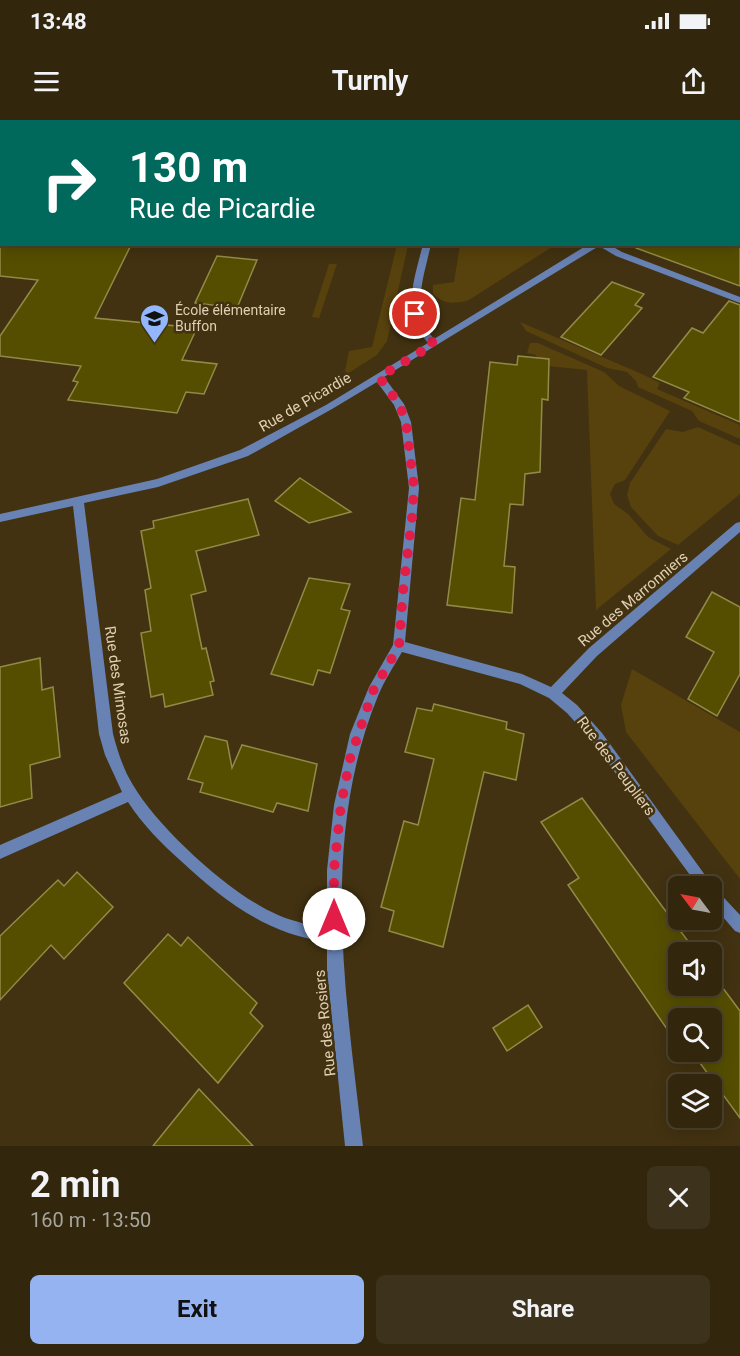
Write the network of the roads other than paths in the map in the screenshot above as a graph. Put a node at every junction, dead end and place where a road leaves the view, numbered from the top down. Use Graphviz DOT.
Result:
graph roads {
  1 [pos="427,246"];
  2 [pos="593,246"];
  3 [pos="605,246"];
  4 [pos="740,300"];
  5 [pos="434,344"];
  6 [pos="379,377"];
  7 [pos="78,501"];
  8 [pos="0,518"];
  9 [pos="738,530"];
  10 [pos="399,646"];
  11 [pos="553,694"];
  12 [pos="130,795"];
  13 [pos="0,852"];
  14 [pos="699,876"];
  15 [pos="722,905"];
  16 [pos="740,926"];
  17 [pos="334,936"];
  18 [pos="354,1146"];
  1 -- 5 [label="street"];
  2 -- 5 [label="street, Rue de Picardie"];
  3 -- 4 [label="street"];
  5 -- 6 [label="street, Rue de Picardie"];
  6 -- 7 [label="street, Rue de Picardie"];
  6 -- 10 [label="street, Rue des Rosiers"];
  7 -- 8 [label="street, Rue de Picardie"];
  7 -- 12 [label="street, Rue des Mimosas"];
  9 -- 11 [label="street, Rue des Marronniers"];
  10 -- 11 [label="street, Rue des Peupliers"];
  10 -- 17 [label="street, Rue des Rosiers"];
  11 -- 14 [label="street, Rue des Peupliers"];
  12 -- 13 [label="street"];
  12 -- 17 [label="street, Rue des Mimosas"];
  15 -- 16 [label="street"];
  17 -- 18 [label="street, Rue des Rosiers"];
}
